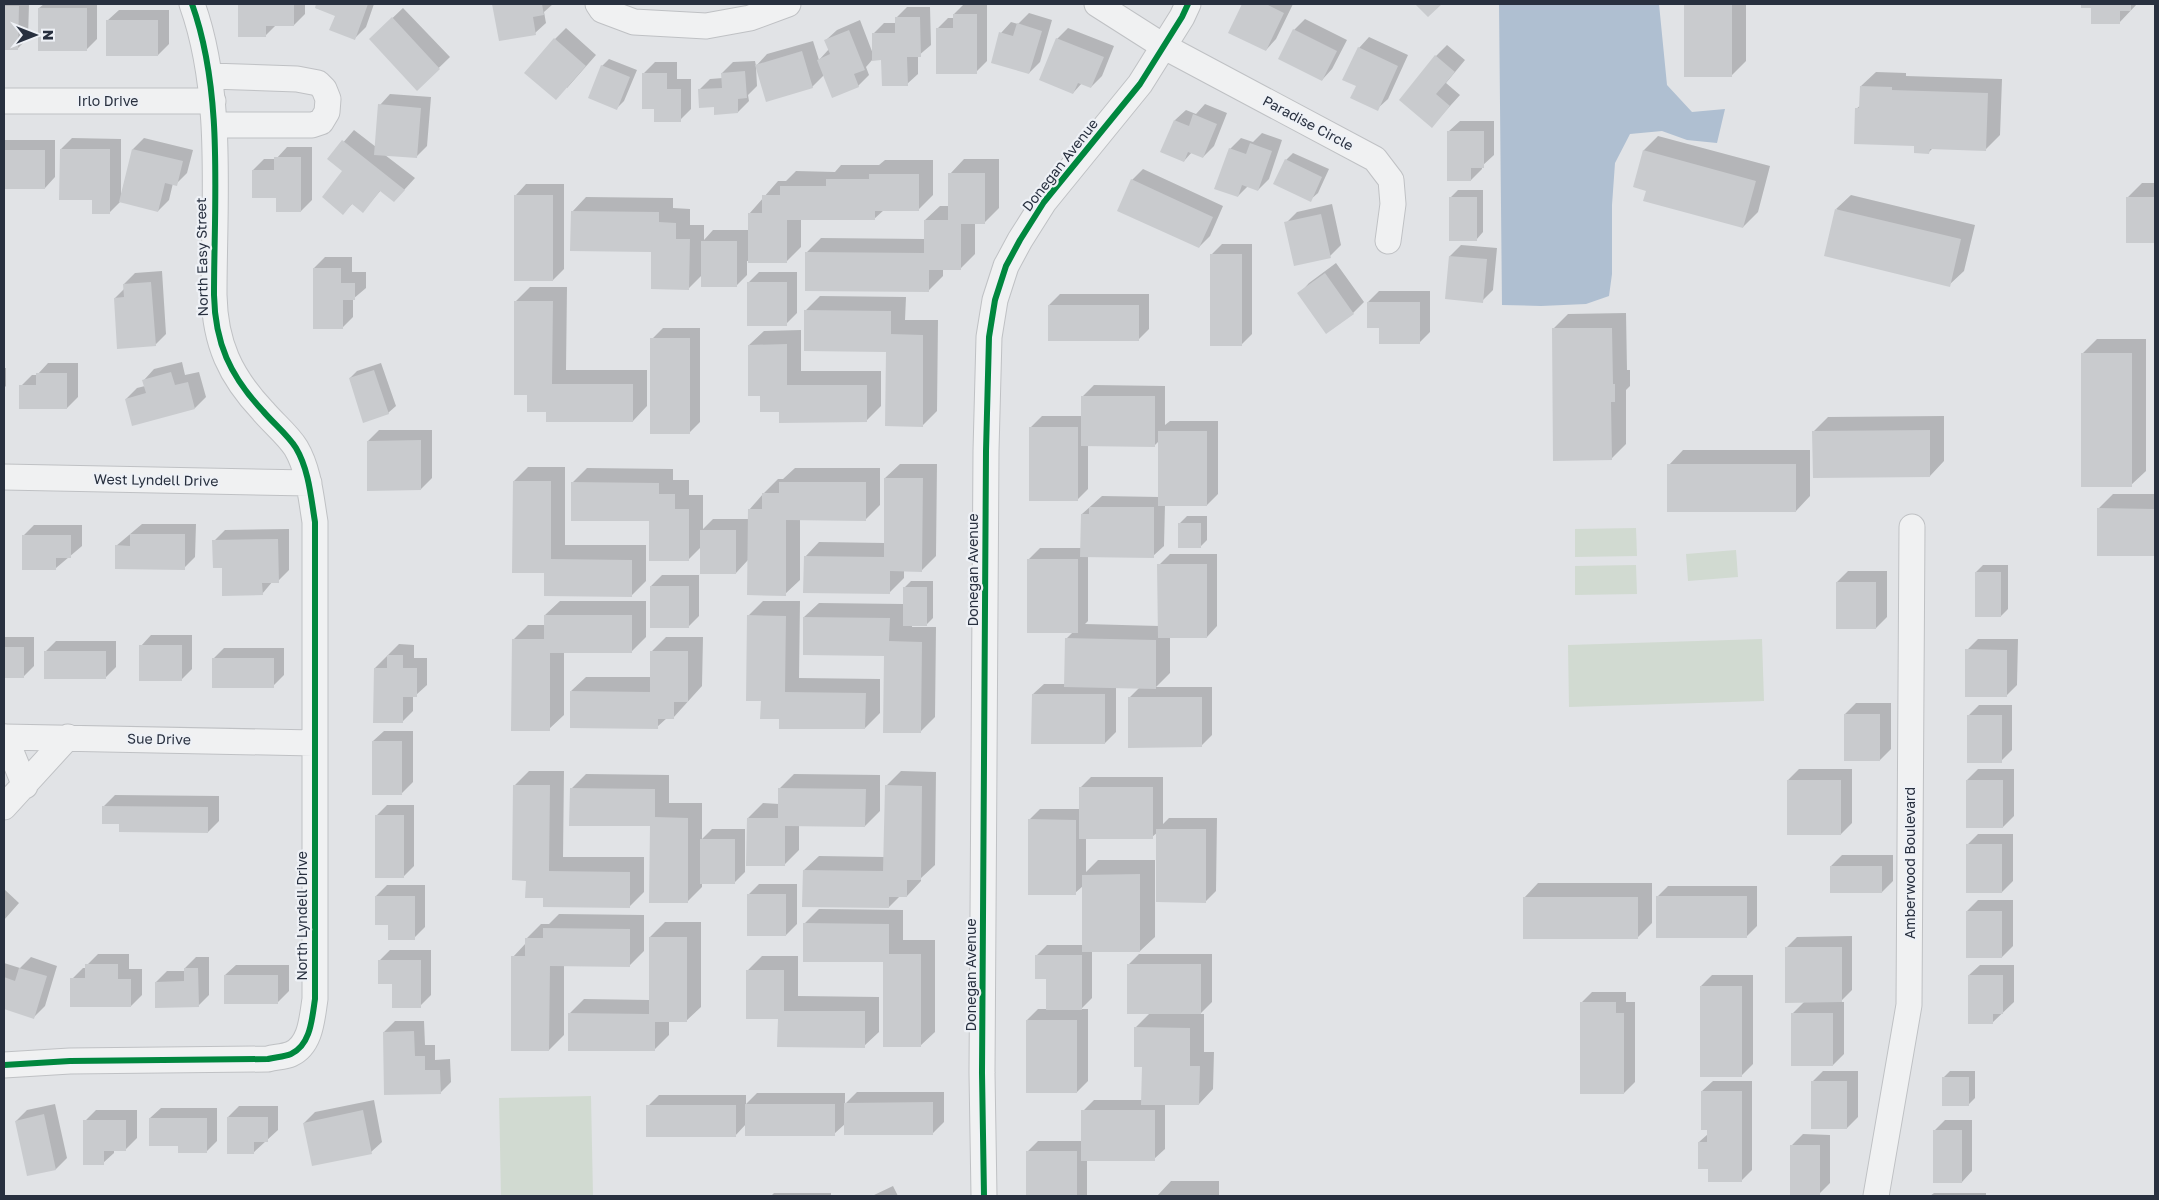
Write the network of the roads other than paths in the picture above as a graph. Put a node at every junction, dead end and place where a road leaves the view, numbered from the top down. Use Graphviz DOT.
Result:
graph roads {
  1 [pos="192,4"];
  2 [pos="598,4"];
  3 [pos="788,4"];
  4 [pos="1097,4"];
  5 [pos="1188,4"];
  6 [pos="1163,46"];
  7 [pos="210,76"];
  8 [pos="4,101"];
  9 [pos="213,113"];
  10 [pos="1388,241"];
  11 [pos="4,476"];
  12 [pos="309,483"];
  13 [pos="1912,527"];
  14 [pos="4,737"];
  15 [pos="68,737"];
  16 [pos="314,743"];
  17 [pos="24,786"];
  18 [pos="4,807"];
  19 [pos="4,1065"];
  20 [pos="984,1196"];
  21 [pos="1876,1196"];
  1 -- 7 [label="street, North Easy Street"];
  2 -- 3 [label="street"];
  4 -- 6 [label="street, Paradise Circle"];
  5 -- 6 [label="street, Donegan Avenue"];
  6 -- 10 [label="street, Paradise Circle"];
  6 -- 20 [label="street, Donegan Avenue"];
  7 -- 9 [label="street, North Easy Street"];
  7 -- 9 [label="street, Irlo Drive"];
  8 -- 9 [label="street, Irlo Drive"];
  9 -- 12 [label="street, North Easy Street"];
  11 -- 12 [label="street, West Lyndell Drive"];
  12 -- 16 [label="street, North Lyndell Drive"];
  13 -- 21 [label="street, Amberwood Boulevard"];
  14 -- 15 [label="street, Sue Drive"];
  14 -- 17 [label="street"];
  15 -- 16 [label="street, Sue Drive"];
  15 -- 17 [label="street"];
  16 -- 19 [label="street, North Lyndell Drive"];
  17 -- 18 [label="street"];
}
